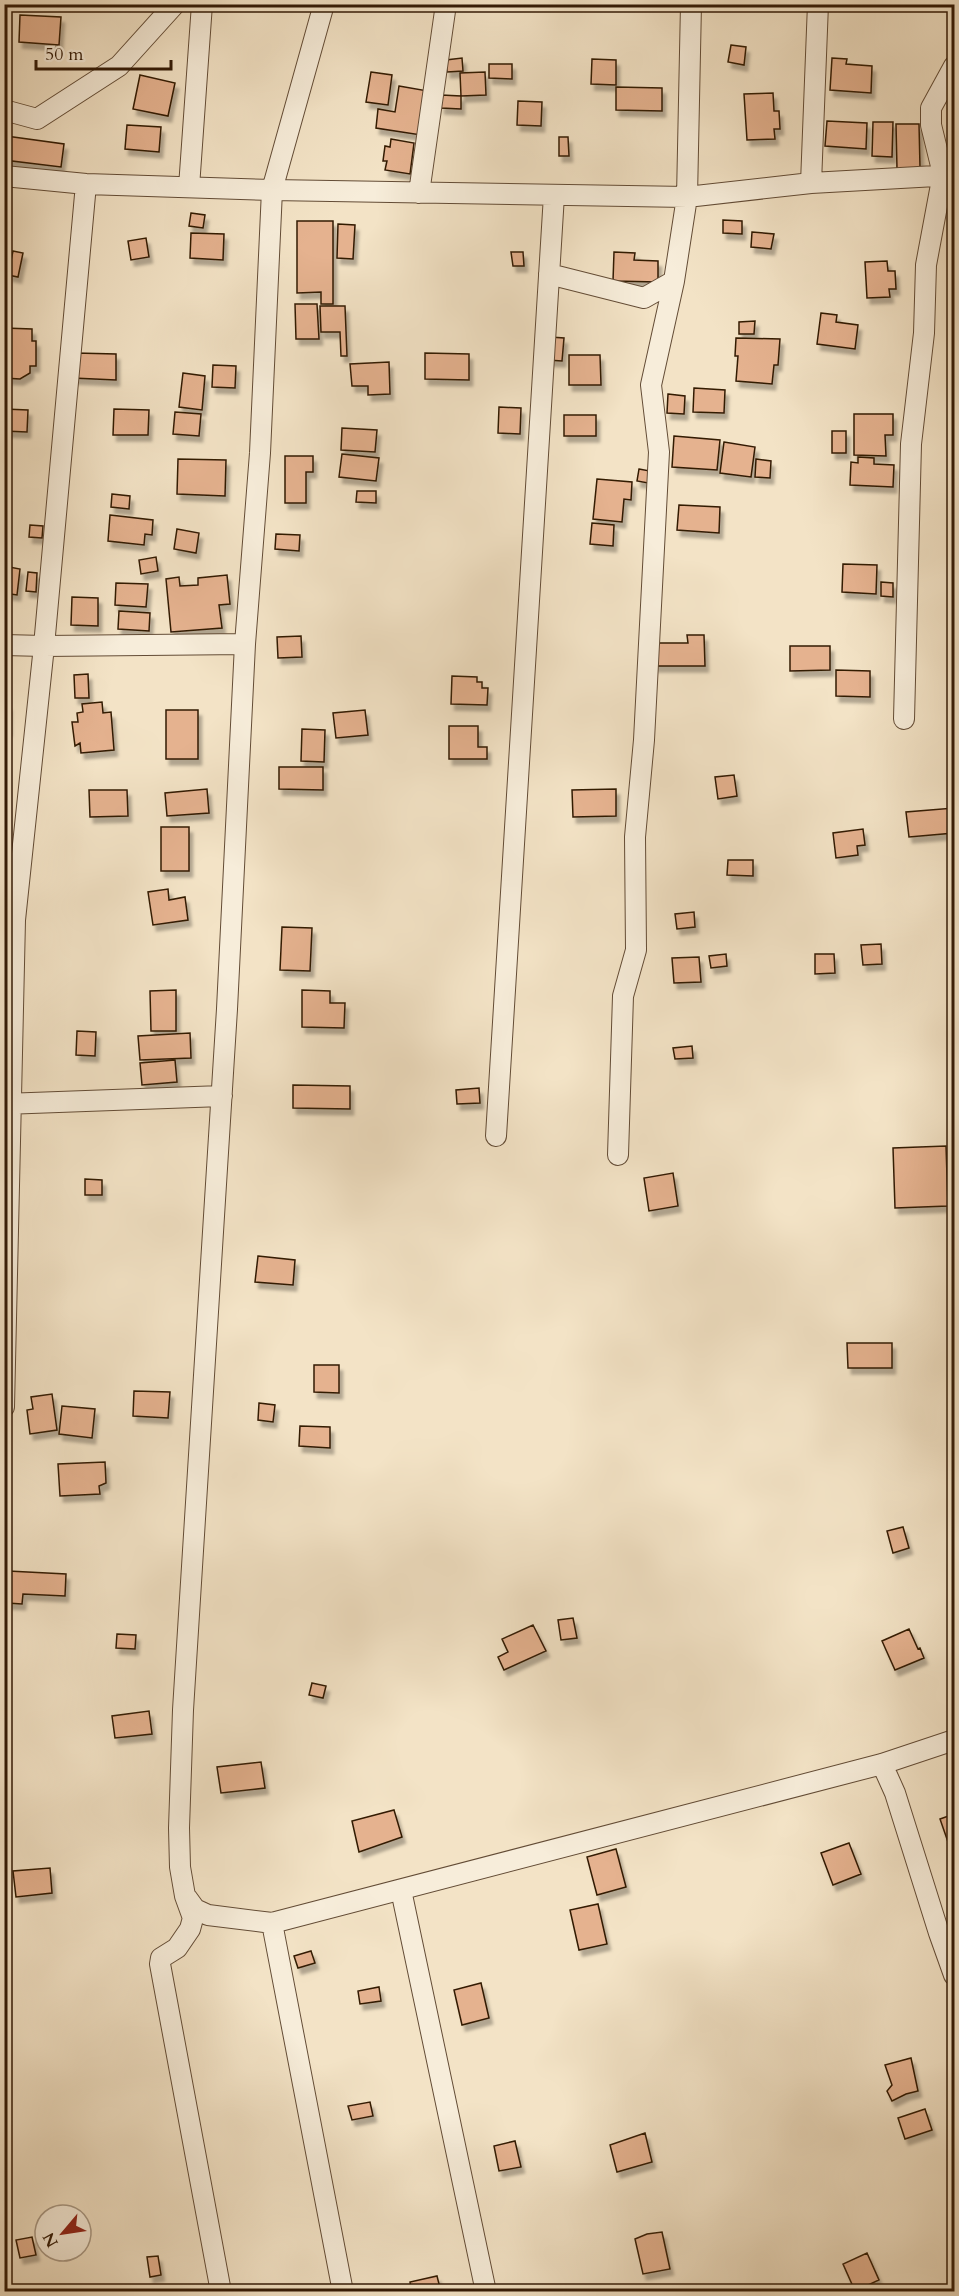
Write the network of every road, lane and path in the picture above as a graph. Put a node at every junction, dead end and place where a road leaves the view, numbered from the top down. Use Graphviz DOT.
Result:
graph roads {
  1 [pos="175,4"];
  2 [pos="202,4"];
  3 [pos="324,4"];
  4 [pos="446,4"];
  5 [pos="691,4"];
  6 [pos="818,4"];
  7 [pos="954,66"];
  8 [pos="4,110"];
  9 [pos="949,175"];
  10 [pos="4,176"];
  11 [pos="811,183"];
  12 [pos="86,184"];
  13 [pos="189,187"];
  14 [pos="272,190"];
  15 [pos="420,193"];
  16 [pos="554,195"];
  17 [pos="687,197"];
  18 [pos="549,274"];
  19 [pos="674,281"];
  20 [pos="245,644"];
  21 [pos="4,645"];
  22 [pos="44,646"];
  23 [pos="904,719"];
  24 [pos="222,1096"];
  25 [pos="8,1104"];
  26 [pos="496,1136"];
  27 [pos="618,1155"];
  28 [pos="4,1407"];
  29 [pos="954,1740"];
  30 [pos="882,1764"];
  31 [pos="401,1890"];
  32 [pos="185,1896"];
  33 [pos="272,1923"];
  34 [pos="954,1975"];
  35 [pos="221,2292"];
  36 [pos="343,2292"];
  37 [pos="486,2292"];
  1 -- 8 [label="street"];
  2 -- 13 [label="street"];
  3 -- 14 [label="street"];
  4 -- 15 [label="street"];
  5 -- 17 [label="street"];
  6 -- 11 [label="street"];
  7 -- 9 [label="street"];
  9 -- 11 [label="street"];
  9 -- 23 [label="street"];
  10 -- 12 [label="street"];
  11 -- 17 [label="street"];
  12 -- 13 [label="street"];
  12 -- 22 [label="street"];
  13 -- 14 [label="street"];
  14 -- 15 [label="street"];
  14 -- 20 [label="street"];
  15 -- 16 [label="street"];
  16 -- 17 [label="street"];
  16 -- 18 [label="street"];
  17 -- 19 [label="street"];
  18 -- 19 [label="street"];
  18 -- 26 [label="street"];
  19 -- 27 [label="street"];
  20 -- 22 [label="street"];
  20 -- 24 [label="street"];
  21 -- 22 [label="street"];
  22 -- 25 [label="street"];
  24 -- 25 [label="street"];
  24 -- 32 [label="street"];
  25 -- 28 [label="street"];
  29 -- 30 [label="street"];
  30 -- 31 [label="street"];
  30 -- 34 [label="street"];
  31 -- 33 [label="street"];
  31 -- 37 [label="street"];
  32 -- 33 [label="street"];
  32 -- 35 [label="street"];
  33 -- 36 [label="street"];
}
